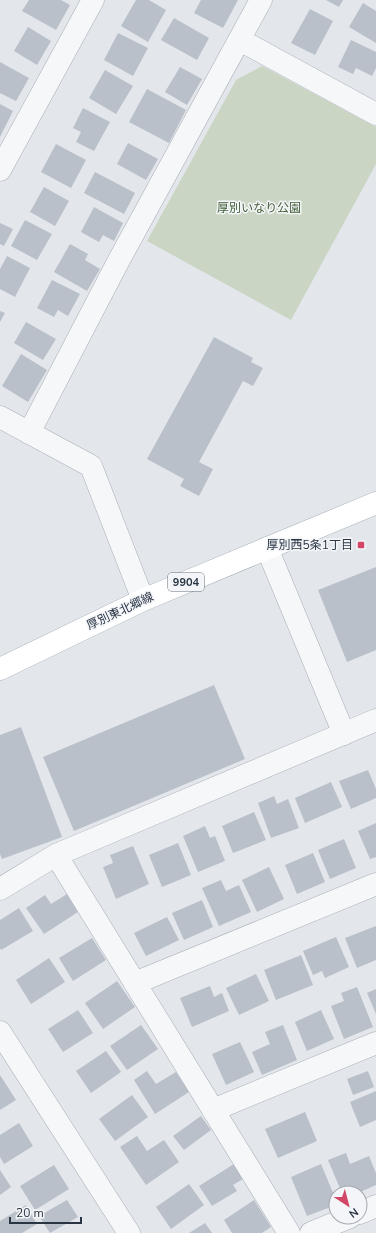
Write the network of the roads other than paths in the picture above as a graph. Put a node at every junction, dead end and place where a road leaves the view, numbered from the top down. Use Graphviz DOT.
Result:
graph roads {
  1 [pos="93,0"];
  2 [pos="262,0"];
  3 [pos="240,40"];
  4 [pos="374,107"];
  5 [pos="0,170"];
  6 [pos="0,417"];
  7 [pos="29,433"];
  8 [pos="376,503"];
  9 [pos="267,548"];
  10 [pos="144,600"];
  11 [pos="0,669"];
  12 [pos="376,720"];
  13 [pos="344,734"];
  14 [pos="56,855"];
  15 [pos="376,884"];
  16 [pos="0,889"];
  17 [pos="135,983"];
  18 [pos="0,1032"];
  19 [pos="376,1043"];
  20 [pos="213,1110"];
  21 [pos="330,1225"];
  22 [pos="129,1233"];
  23 [pos="289,1233"];
  24 [pos="311,1233"];
  1 -- 5 [label="street"];
  2 -- 3 [label="street"];
  3 -- 4 [label="street"];
  3 -- 7 [label="street"];
  6 -- 7 [label="street"];
  7 -- 10 [label="street"];
  8 -- 9 [label="main road, 厚別東北郷線 / 9904"];
  9 -- 10 [label="main road, 厚別東北郷線 / 9904"];
  9 -- 13 [label="street"];
  10 -- 11 [label="main road, 厚別東北郷線 / 9904"];
  12 -- 13 [label="street"];
  13 -- 14 [label="street"];
  14 -- 16 [label="street"];
  14 -- 17 [label="street"];
  15 -- 17 [label="street"];
  17 -- 20 [label="street"];
  18 -- 22 [label="street"];
  19 -- 20 [label="street"];
  20 -- 23 [label="street"];
  21 -- 24 [label="street"];
}
